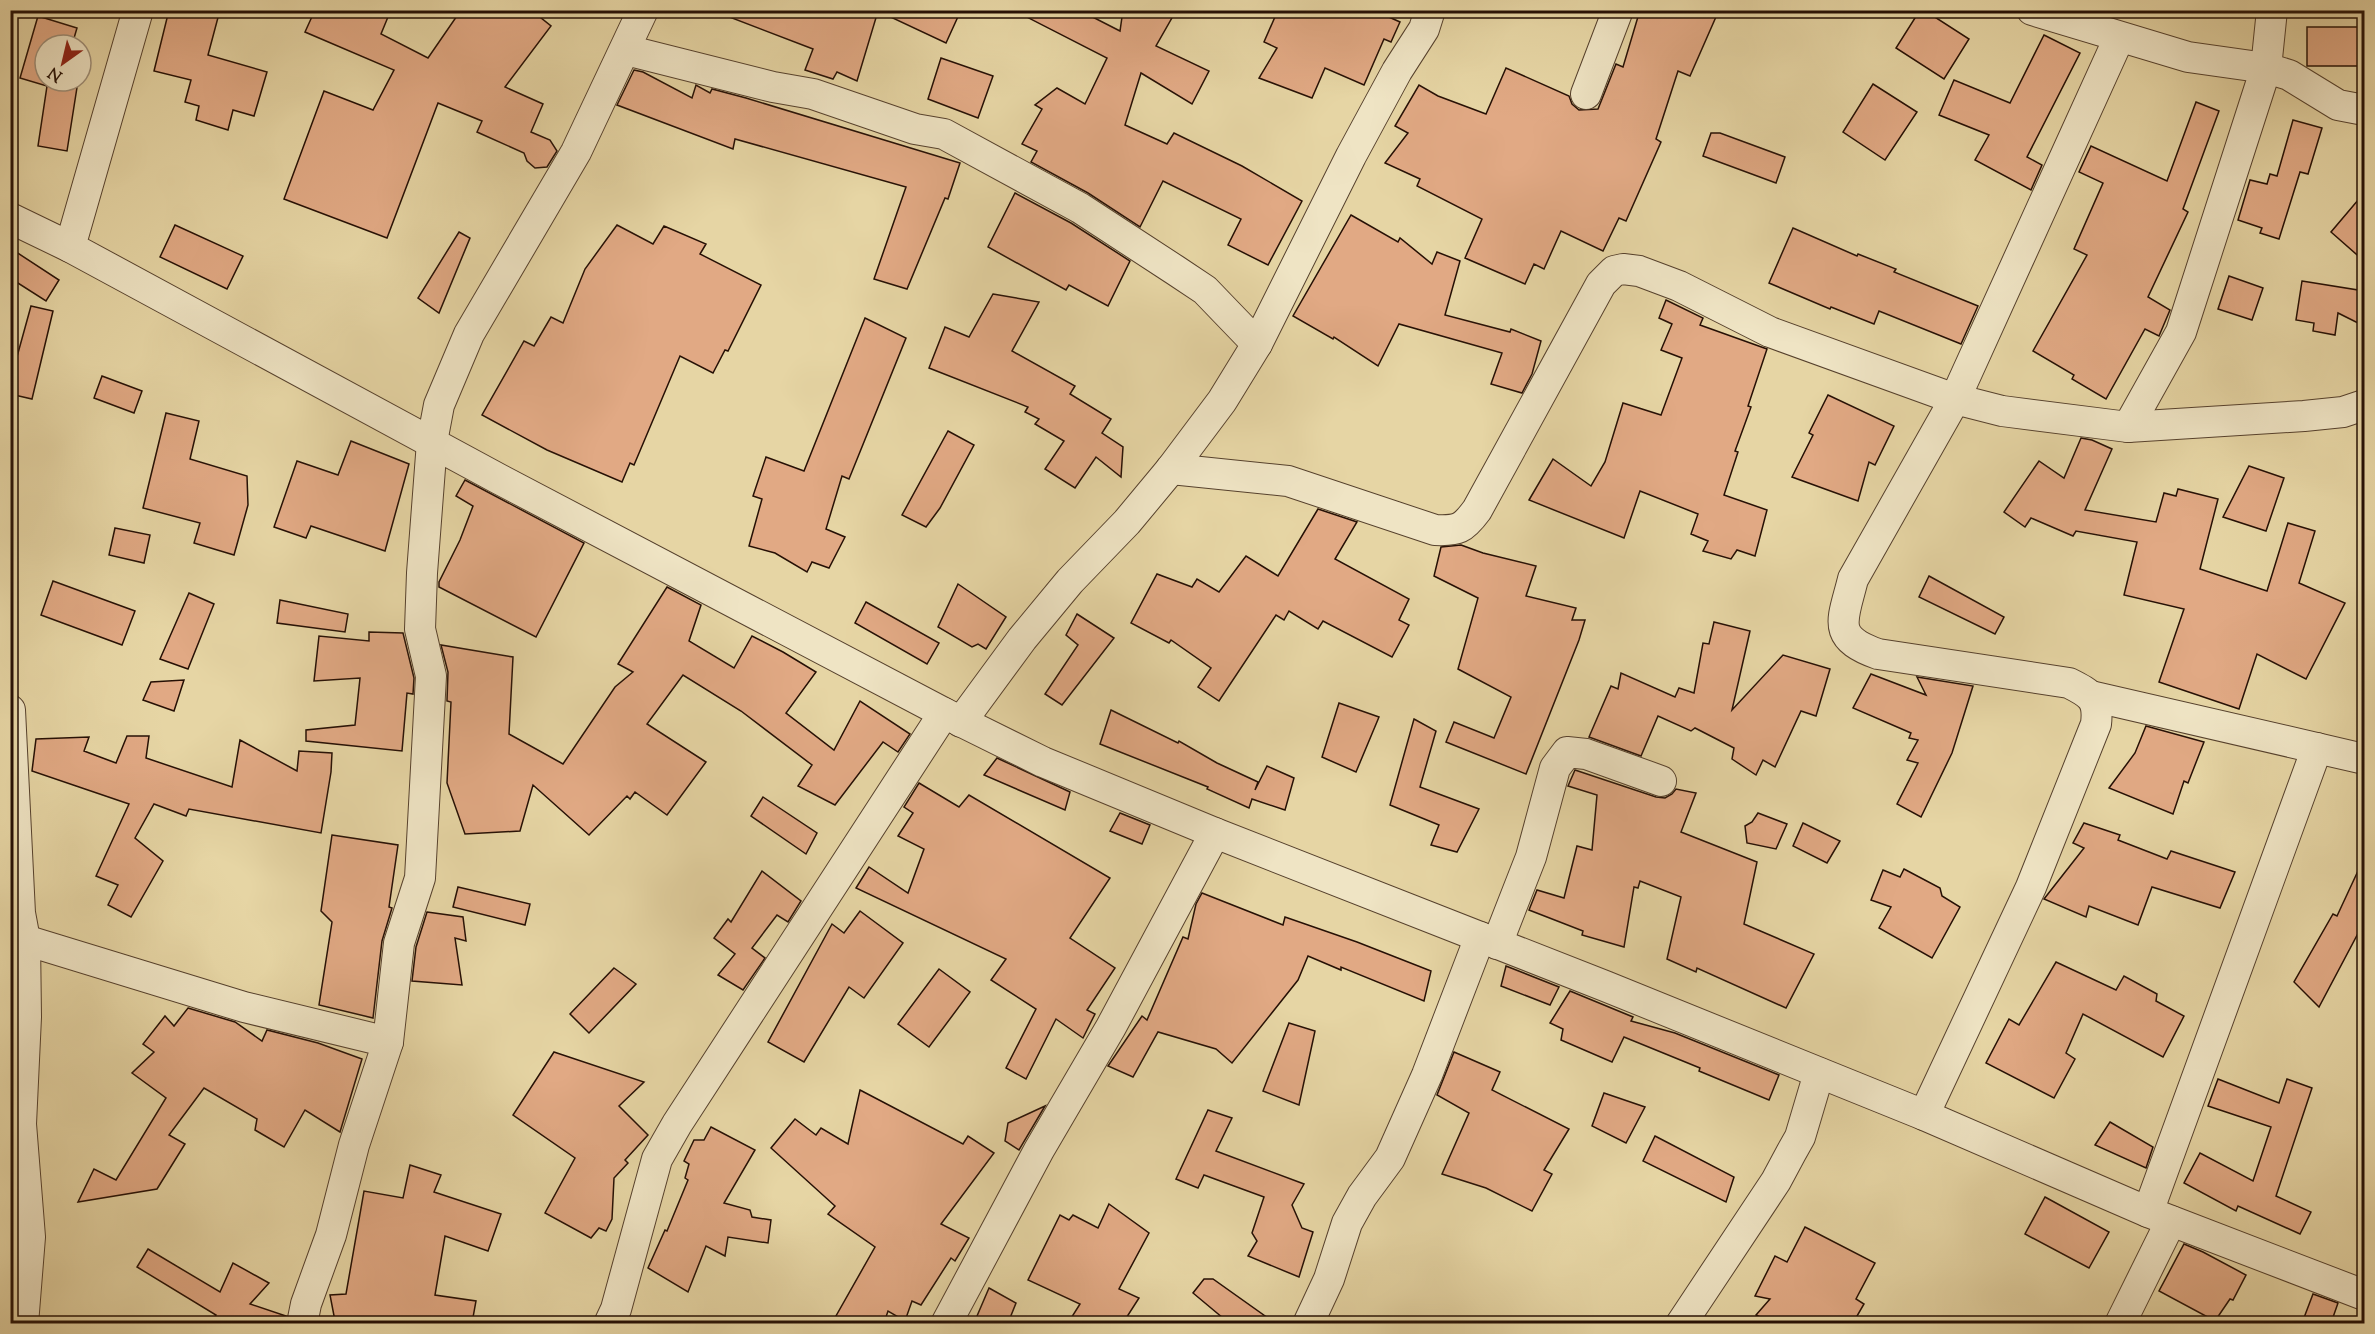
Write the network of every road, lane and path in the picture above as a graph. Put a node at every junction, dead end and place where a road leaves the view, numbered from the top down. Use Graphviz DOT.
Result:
graph roads {
  1 [pos="138,10"];
  2 [pos="644,10"];
  3 [pos="1430,10"];
  4 [pos="1618,10"];
  5 [pos="2032,10"];
  6 [pos="2272,10"];
  7 [pos="2118,38"];
  8 [pos="626,50"];
  9 [pos="2266,68"];
  10 [pos="1586,94"];
  11 [pos="2364,110"];
  12 [pos="10,218"];
  13 [pos="70,247"];
  14 [pos="1257,344"];
  15 [pos="1955,399"];
  16 [pos="2363,406"];
  17 [pos="2128,427"];
  18 [pos="432,442"];
  19 [pos="1172,469"];
  20 [pos="2091,696"];
  21 [pos="10,710"];
  22 [pos="953,717"];
  23 [pos="2317,748"];
  24 [pos="2364,759"];
  25 [pos="1661,782"];
  26 [pos="1215,833"];
  27 [pos="18,922"];
  28 [pos="1489,941"];
  29 [pos="388,1042"];
  30 [pos="1819,1073"];
  31 [pos="1924,1115"];
  32 [pos="2159,1217"];
  33 [pos="2364,1295"];
  34 [pos="23,1323"];
  35 [pos="302,1323"];
  36 [pos="609,1323"];
  37 [pos="946,1323"];
  38 [pos="1308,1323"];
  39 [pos="1681,1323"];
  40 [pos="2120,1323"];
  1 -- 13 [label="street"];
  2 -- 8 [label="street"];
  3 -- 14 [label="street"];
  4 -- 10 [label="street"];
  5 -- 7 [label="street"];
  6 -- 9 [label="street"];
  7 -- 9 [label="street"];
  7 -- 15 [label="street"];
  8 -- 14 [label="street"];
  8 -- 18 [label="street"];
  9 -- 11 [label="street"];
  9 -- 17 [label="street"];
  12 -- 13 [label="street"];
  13 -- 18 [label="street"];
  14 -- 19 [label="street"];
  15 -- 17 [label="street"];
  15 -- 19 [label="street"];
  15 -- 20 [label="street"];
  16 -- 17 [label="street"];
  18 -- 22 [label="street"];
  18 -- 29 [label="street"];
  19 -- 22 [label="street"];
  20 -- 23 [label="street"];
  20 -- 31 [label="street"];
  21 -- 27 [label="street"];
  22 -- 26 [label="street"];
  22 -- 36 [label="street"];
  23 -- 24 [label="street"];
  23 -- 32 [label="street"];
  25 -- 28 [label="street"];
  26 -- 28 [label="street"];
  26 -- 37 [label="street"];
  27 -- 29 [label="street"];
  27 -- 34 [label="street"];
  28 -- 30 [label="street"];
  28 -- 38 [label="street"];
  29 -- 35 [label="street"];
  30 -- 31 [label="street"];
  30 -- 39 [label="street"];
  31 -- 32 [label="street"];
  32 -- 33 [label="street"];
  32 -- 40 [label="street"];
}
